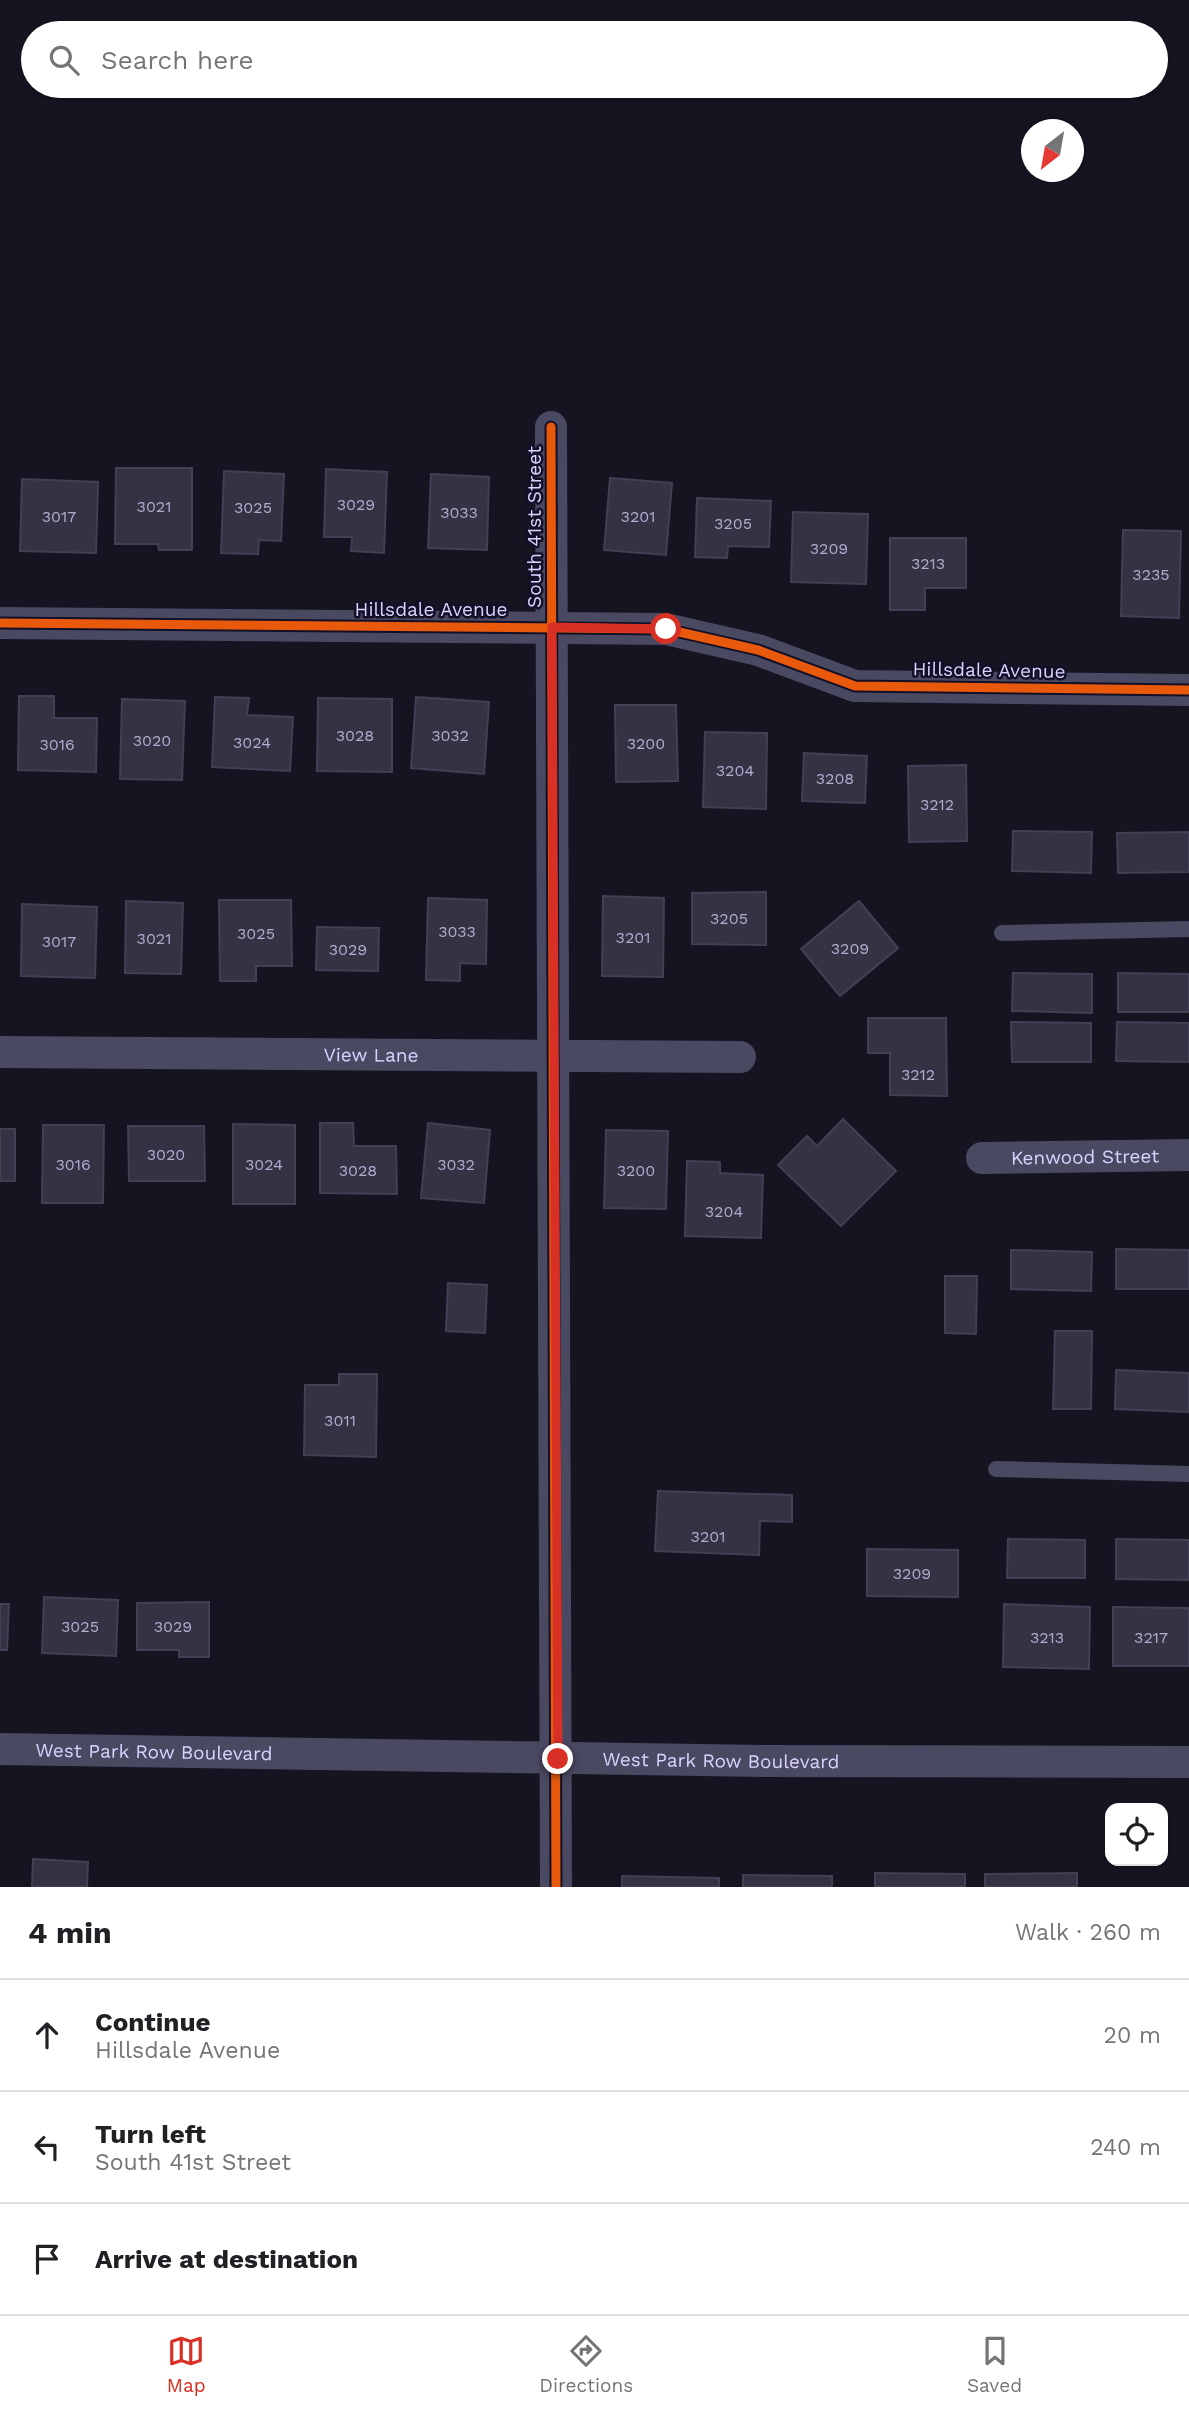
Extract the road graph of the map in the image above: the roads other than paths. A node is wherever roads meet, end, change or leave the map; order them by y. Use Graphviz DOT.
graph roads {
  1 [pos="551,427"];
  2 [pos="0,624"];
  3 [pos="552,627"];
  4 [pos="1189,690"];
  5 [pos="1189,929"];
  6 [pos="1002,933"];
  7 [pos="0,1052"];
  8 [pos="555,1055"];
  9 [pos="740,1057"];
  10 [pos="1189,1155"];
  11 [pos="982,1158"];
  12 [pos="996,1469"];
  13 [pos="1189,1474"];
  14 [pos="0,1749"];
  15 [pos="558,1759"];
  16 [pos="1189,1762"];
  17 [pos="556,1887"];
  1 -- 3 [label="street, South 41st Street"];
  2 -- 3 [label="street, Hillsdale Avenue"];
  3 -- 4 [label="street, Hillsdale Avenue"];
  3 -- 8 [label="street, South 41st Street"];
  5 -- 6 [label="lane"];
  7 -- 8 [label="street, View Lane"];
  8 -- 9 [label="street, View Lane"];
  8 -- 15 [label="street, South 41st Street"];
  10 -- 11 [label="street, Kenwood Street"];
  12 -- 13 [label="lane"];
  14 -- 15 [label="street, West Park Row Boulevard"];
  15 -- 16 [label="street, West Park Row Boulevard"];
  15 -- 17 [label="street, South 41st Street"];
}
